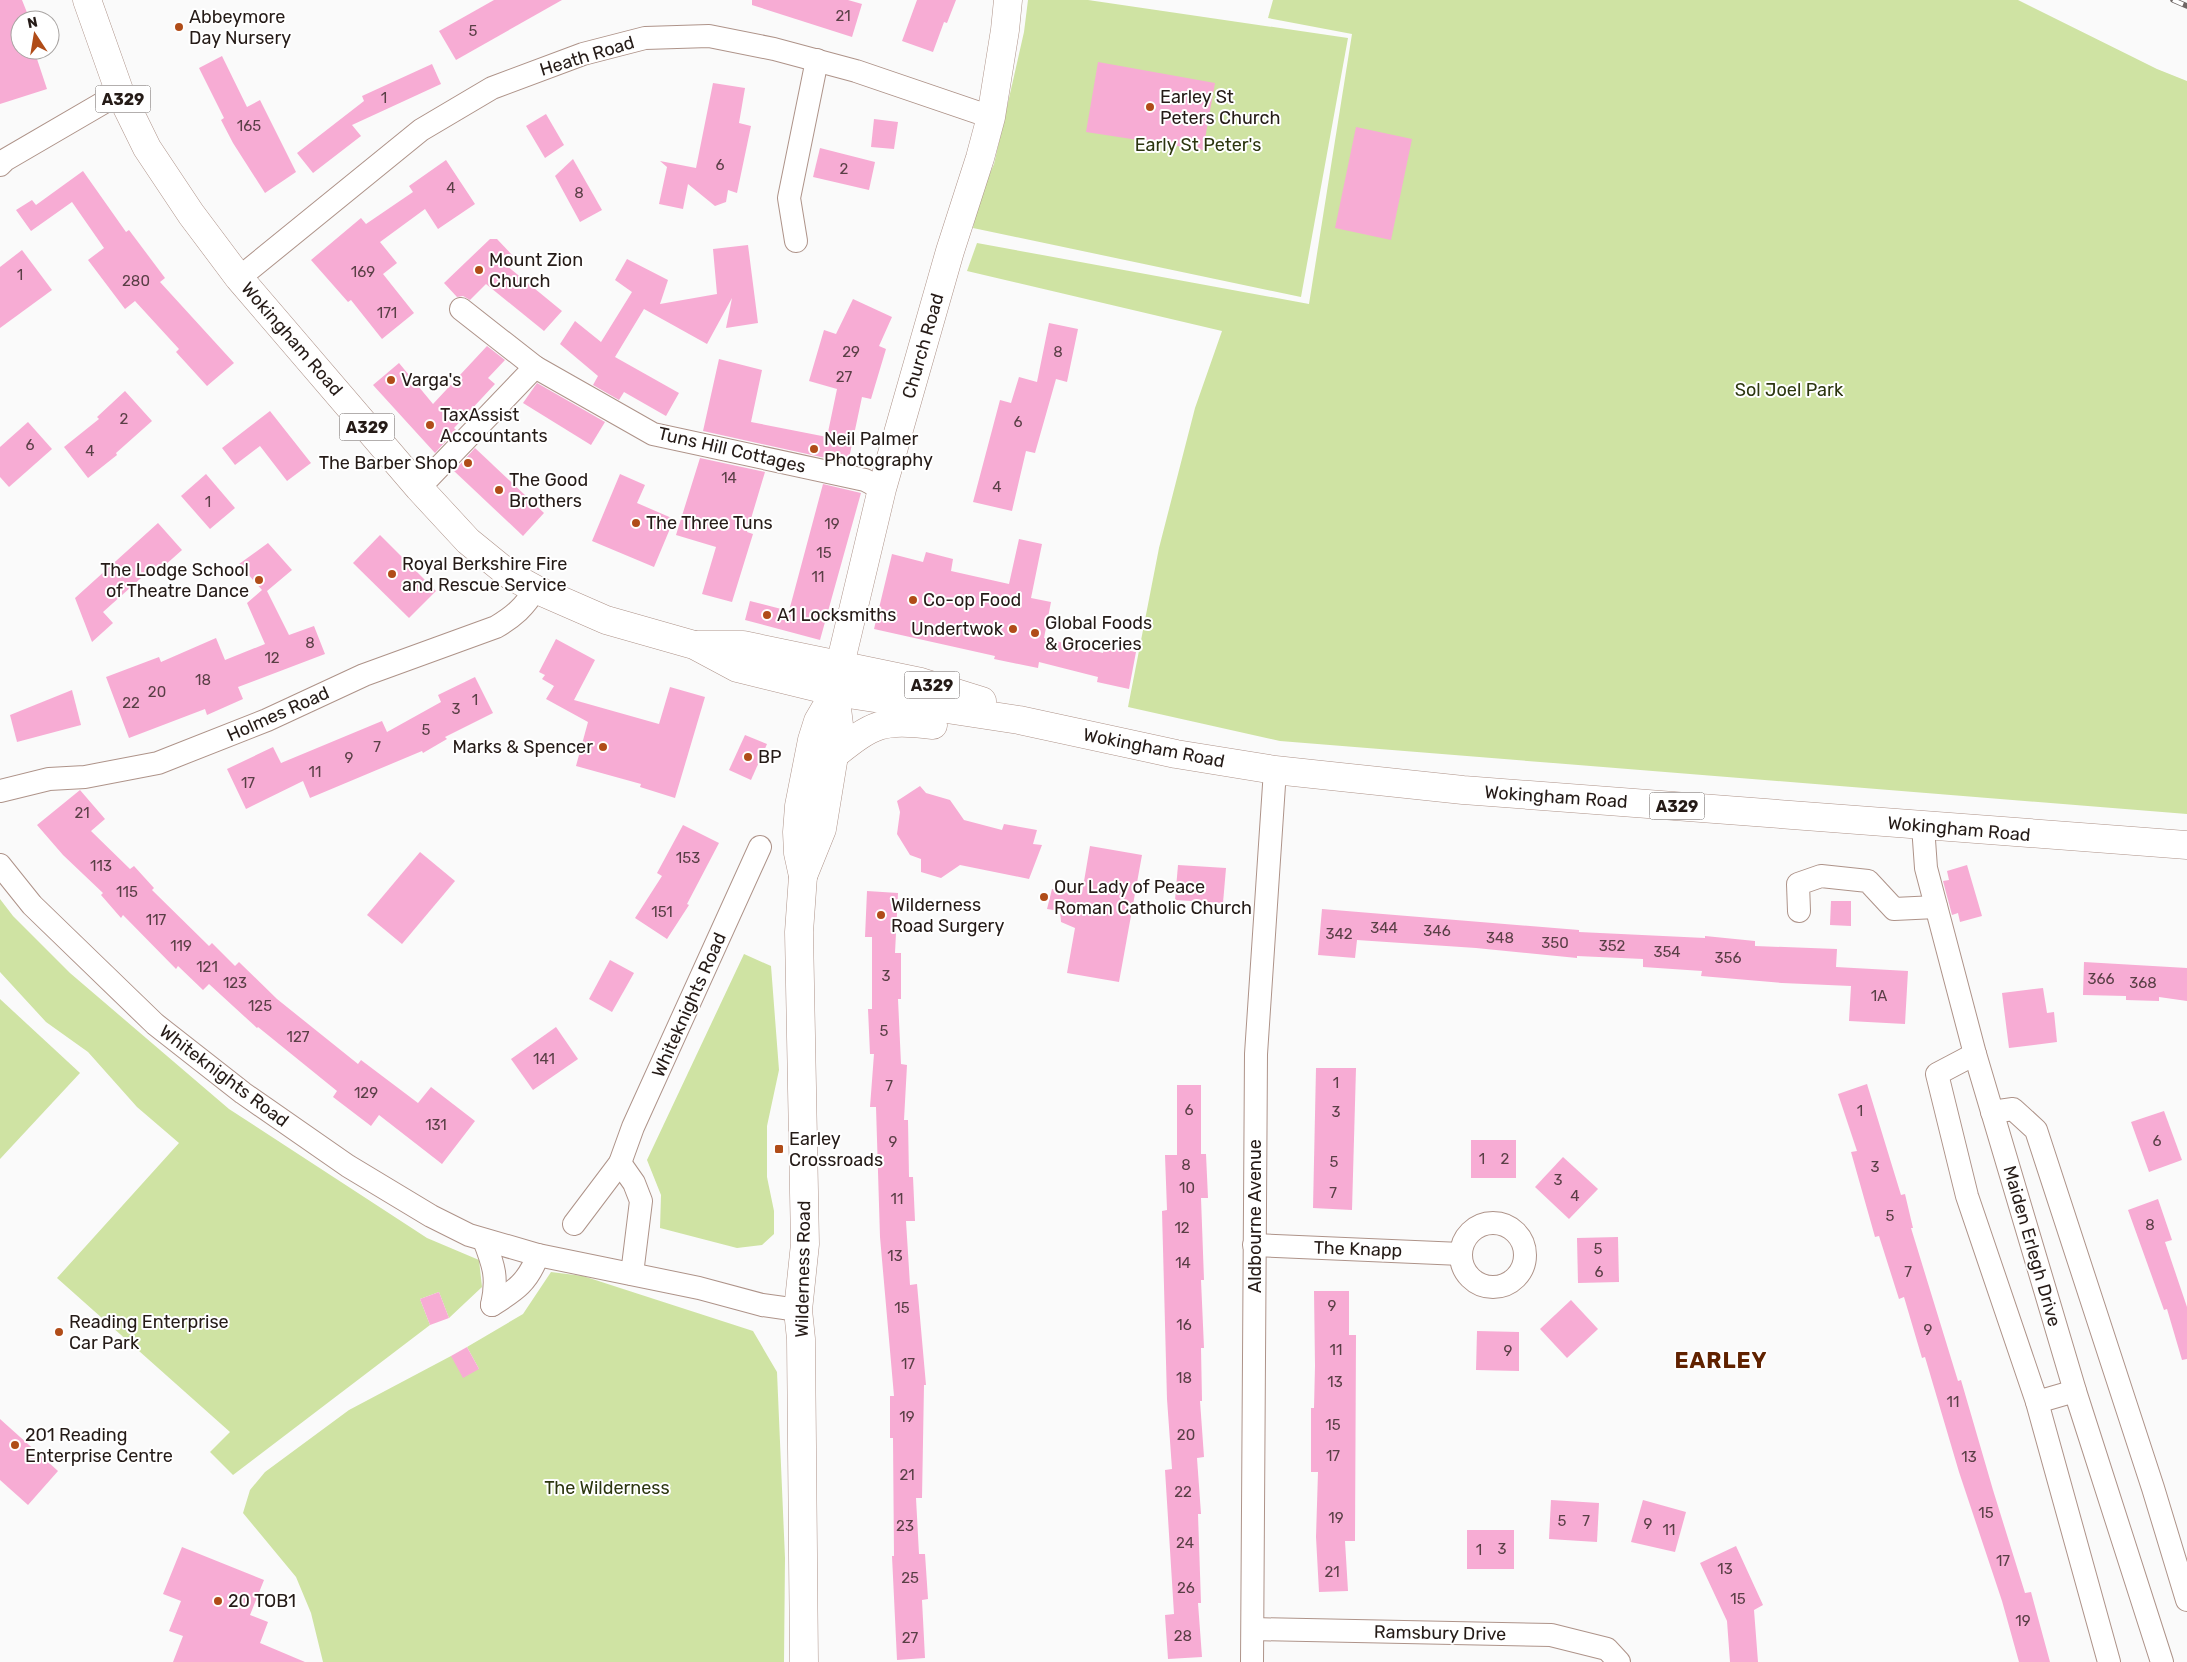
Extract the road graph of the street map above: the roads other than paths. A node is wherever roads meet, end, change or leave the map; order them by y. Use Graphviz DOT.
graph roads {
  1 [pos="87,0"];
  2 [pos="1008,0"];
  3 [pos="817,60"];
  4 [pos="120,93"];
  5 [pos="991,117"];
  6 [pos="0,165"];
  7 [pos="796,241"];
  8 [pos="239,278"];
  9 [pos="461,309"];
  10 [pos="535,367"];
  11 [pos="419,488"];
  12 [pos="882,489"];
  13 [pos="534,589"];
  14 [pos="694,645"];
  15 [pos="840,665"];
  16 [pos="835,692"];
  17 [pos="1019,720"];
  18 [pos="834,755"];
  19 [pos="1275,770"];
  20 [pos="0,791"];
  21 [pos="1923,826"];
  22 [pos="2187,845"];
  23 [pos="760,847"];
  24 [pos="0,865"];
  25 [pos="803,876"];
  26 [pos="1936,907"];
  27 [pos="1799,911"];
  28 [pos="1975,1054"];
  29 [pos="1992,1112"];
  30 [pos="620,1163"];
  31 [pos="574,1224"];
  32 [pos="484,1240"];
  33 [pos="1254,1245"];
  34 [pos="538,1254"];
  35 [pos="1461,1254"];
  36 [pos="632,1274"];
  37 [pos="798,1310"];
  38 [pos="2075,1392"];
  39 [pos="2037,1402"];
  40 [pos="2187,1600"];
  41 [pos="1252,1629"];
  42 [pos="804,1662"];
  43 [pos="1252,1662"];
  44 [pos="1619,1662"];
  45 [pos="2109,1662"];
  46 [pos="2162,1662"];
  1 -- 4 [label="main road, Wokingham Road / A329"];
  2 -- 5 [label="main road, Church Road"];
  3 -- 5 [label="street, Heath Road"];
  3 -- 7 [label="street"];
  3 -- 8 [label="street, Heath Road"];
  4 -- 6 [label="street"];
  4 -- 8 [label="main road, Wokingham Road / A329"];
  5 -- 12 [label="main road, Church Road"];
  8 -- 11 [label="main road, Wokingham Road / A329"];
  9 -- 10 [label="street, Tuns Hill Cottages"];
  10 -- 11 [label="street"];
  10 -- 12 [label="street, Tuns Hill Cottages"];
  11 -- 13 [label="main road, Wokingham Road / A329"];
  12 -- 15 [label="main road, Church Road"];
  13 -- 14 [label="main road, Wokingham Road / A329"];
  13 -- 20 [label="street, Holmes Road"];
  14 -- 15 [label="main road, Wokingham Road / A329"];
  14 -- 16 [label="main road, Wokingham Road / A329"];
  15 -- 16 [label="main road, Church Road"];
  15 -- 17 [label="main road, Wokingham Road / A329"];
  16 -- 17 [label="main road, Wokingham Road / A329"];
  16 -- 18 [label="main road, Wilderness Road"];
  16 -- 25 [label="main road, Wilderness Road"];
  17 -- 18 [label="main road"];
  17 -- 19 [label="main road, Wokingham Road / A329"];
  18 -- 25 [label="main road, Wilderness Road"];
  19 -- 21 [label="main road, Wokingham Road / A329"];
  19 -- 33 [label="street, Aldbourne Avenue"];
  21 -- 22 [label="main road, Wokingham Road / A329"];
  21 -- 26 [label="street, Maiden Erlegh Drive"];
  23 -- 30 [label="street, Whiteknights Road"];
  24 -- 32 [label="street, Whiteknights Road"];
  25 -- 37 [label="main road, Wilderness Road"];
  26 -- 27 [label="street"];
  26 -- 28 [label="street, Maiden Erlegh Drive"];
  28 -- 29 [label="street, Maiden Erlegh Drive"];
  28 -- 39 [label="street"];
  29 -- 38 [label="street, Maiden Erlegh Drive"];
  29 -- 40 [label="street"];
  30 -- 31 [label="street, Whiteknights Road"];
  30 -- 36 [label="street"];
  32 -- 34 [label="street, Whiteknights Road"];
  32 -- 34 [label="street"];
  33 -- 35 [label="street, The Knapp"];
  33 -- 41 [label="street, Aldbourne Avenue"];
  34 -- 36 [label="street, Whiteknights Road"];
  36 -- 37 [label="street, Whiteknights Road"];
  37 -- 42 [label="main road, Wilderness Road"];
  38 -- 39 [label="street"];
  38 -- 46 [label="street, Maiden Erlegh Drive"];
  39 -- 45 [label="street"];
  41 -- 43 [label="street, Aldbourne Avenue"];
  41 -- 44 [label="street, Ramsbury Drive"];
}
